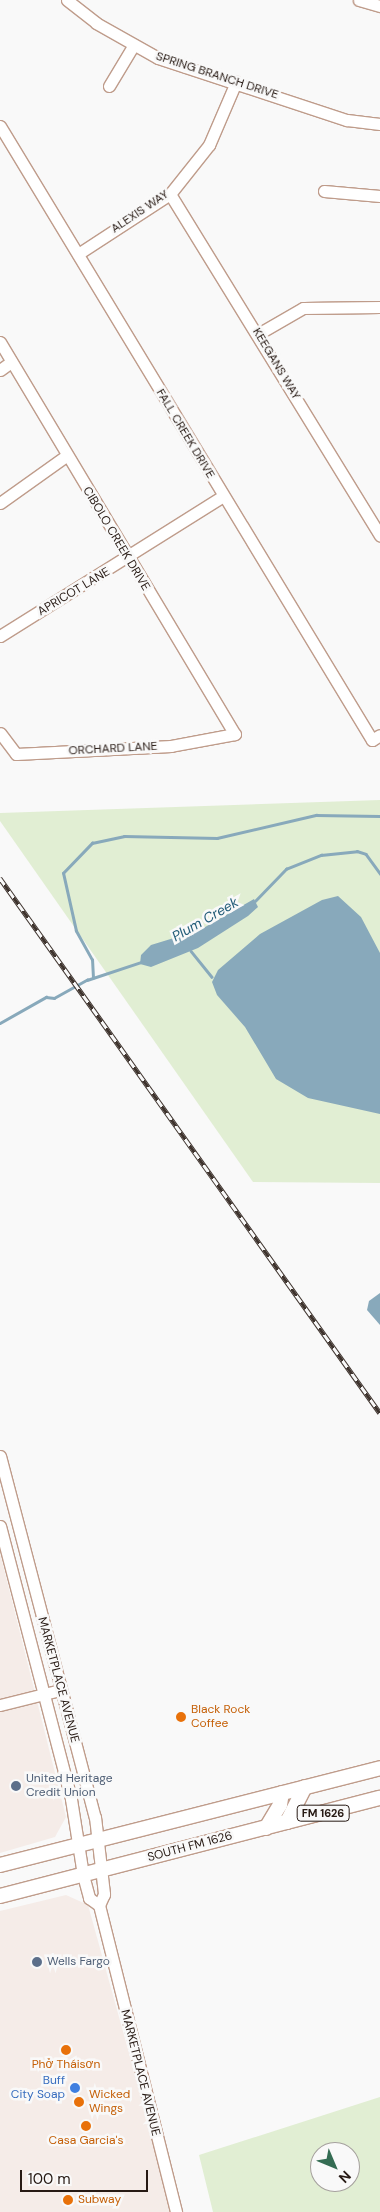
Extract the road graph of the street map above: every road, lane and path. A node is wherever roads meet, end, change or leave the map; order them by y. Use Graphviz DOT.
graph roads {
  1 [pos="67,0"];
  2 [pos="359,0"];
  3 [pos="380,6"];
  4 [pos="133,46"];
  5 [pos="236,82"];
  6 [pos="109,86"];
  7 [pos="380,124"];
  8 [pos="0,126"];
  9 [pos="324,191"];
  10 [pos="170,194"];
  11 [pos="380,196"];
  12 [pos="78,254"];
  13 [pos="380,307"];
  14 [pos="258,334"];
  15 [pos="0,342"];
  16 [pos="11,362"];
  17 [pos="0,370"];
  18 [pos="66,456"];
  19 [pos="222,498"];
  20 [pos="0,503"];
  21 [pos="380,536"];
  22 [pos="129,559"];
  23 [pos="0,636"];
  24 [pos="0,733"];
  25 [pos="235,734"];
  26 [pos="376,737"];
  27 [pos="0,1456"];
  28 [pos="0,1526"];
  29 [pos="60,1690"];
  30 [pos="42,1694"];
  31 [pos="0,1705"];
  32 [pos="380,1768"];
  33 [pos="305,1787"];
  34 [pos="282,1793"];
  35 [pos="380,1798"];
  36 [pos="287,1822"];
  37 [pos="266,1828"];
  38 [pos="98,1838"];
  39 [pos="79,1844"];
  40 [pos="0,1866"];
  41 [pos="102,1871"];
  42 [pos="83,1875"];
  43 [pos="0,1896"];
  44 [pos="99,1905"];
  45 [pos="176,2212"];
  1 -- 4 [label="street, SPRING BRANCH DRIVE"];
  2 -- 3 [label="street"];
  4 -- 5 [label="street, SPRING BRANCH DRIVE"];
  4 -- 6 [label="street"];
  5 -- 7 [label="street, SPRING BRANCH DRIVE"];
  5 -- 10 [label="street, ALEXIS WAY"];
  8 -- 12 [label="street, FALL CREEK DRIVE"];
  9 -- 11 [label="street"];
  10 -- 12 [label="street, ALEXIS WAY"];
  10 -- 14 [label="street, KEEGANS WAY"];
  12 -- 19 [label="street, FALL CREEK DRIVE"];
  13 -- 14 [label="street"];
  14 -- 21 [label="street, KEEGANS WAY"];
  15 -- 16 [label="street, CIBOLO CREEK DRIVE"];
  16 -- 17 [label="street"];
  16 -- 18 [label="street, CIBOLO CREEK DRIVE"];
  18 -- 20 [label="street"];
  18 -- 22 [label="street, CIBOLO CREEK DRIVE"];
  19 -- 22 [label="street, APRICOT LANE"];
  19 -- 26 [label="street, FALL CREEK DRIVE"];
  22 -- 23 [label="street, APRICOT LANE"];
  22 -- 25 [label="street, CIBOLO CREEK DRIVE"];
  24 -- 25 [label="street, ORCHARD LANE"];
  27 -- 29 [label="street, MARKETPLACE AVENUE"];
  28 -- 30 [label="street, MARKETPLACE AVENUE"];
  29 -- 30 [label="street"];
  29 -- 38 [label="street, MARKETPLACE AVENUE"];
  30 -- 31 [label="street"];
  30 -- 39 [label="street, MARKETPLACE AVENUE"];
  32 -- 33 [label="main road, FM 1626"];
  33 -- 34 [label="main road, FM 1626"];
  33 -- 36 [label="main road"];
  34 -- 37 [label="main road"];
  34 -- 38 [label="main road, FM 1626"];
  35 -- 36 [label="main road, SOUTH FM 1626 / FM 1626"];
  36 -- 37 [label="main road, SOUTH FM 1626 / FM 1626"];
  37 -- 41 [label="main road, SOUTH FM 1626 / FM 1626"];
  38 -- 39 [label="main road, FM 1626"];
  38 -- 41 [label="street, MARKETPLACE AVENUE"];
  39 -- 40 [label="main road, FM 1626"];
  39 -- 42 [label="street, MARKETPLACE AVENUE"];
  41 -- 42 [label="main road, SOUTH FM 1626 / FM 1626"];
  41 -- 44 [label="street, MARKETPLACE AVENUE"];
  42 -- 43 [label="main road, SOUTH FM 1626 / FM 1626"];
  42 -- 44 [label="street, MARKETPLACE AVENUE"];
  44 -- 45 [label="street, MARKETPLACE AVENUE"];
}
